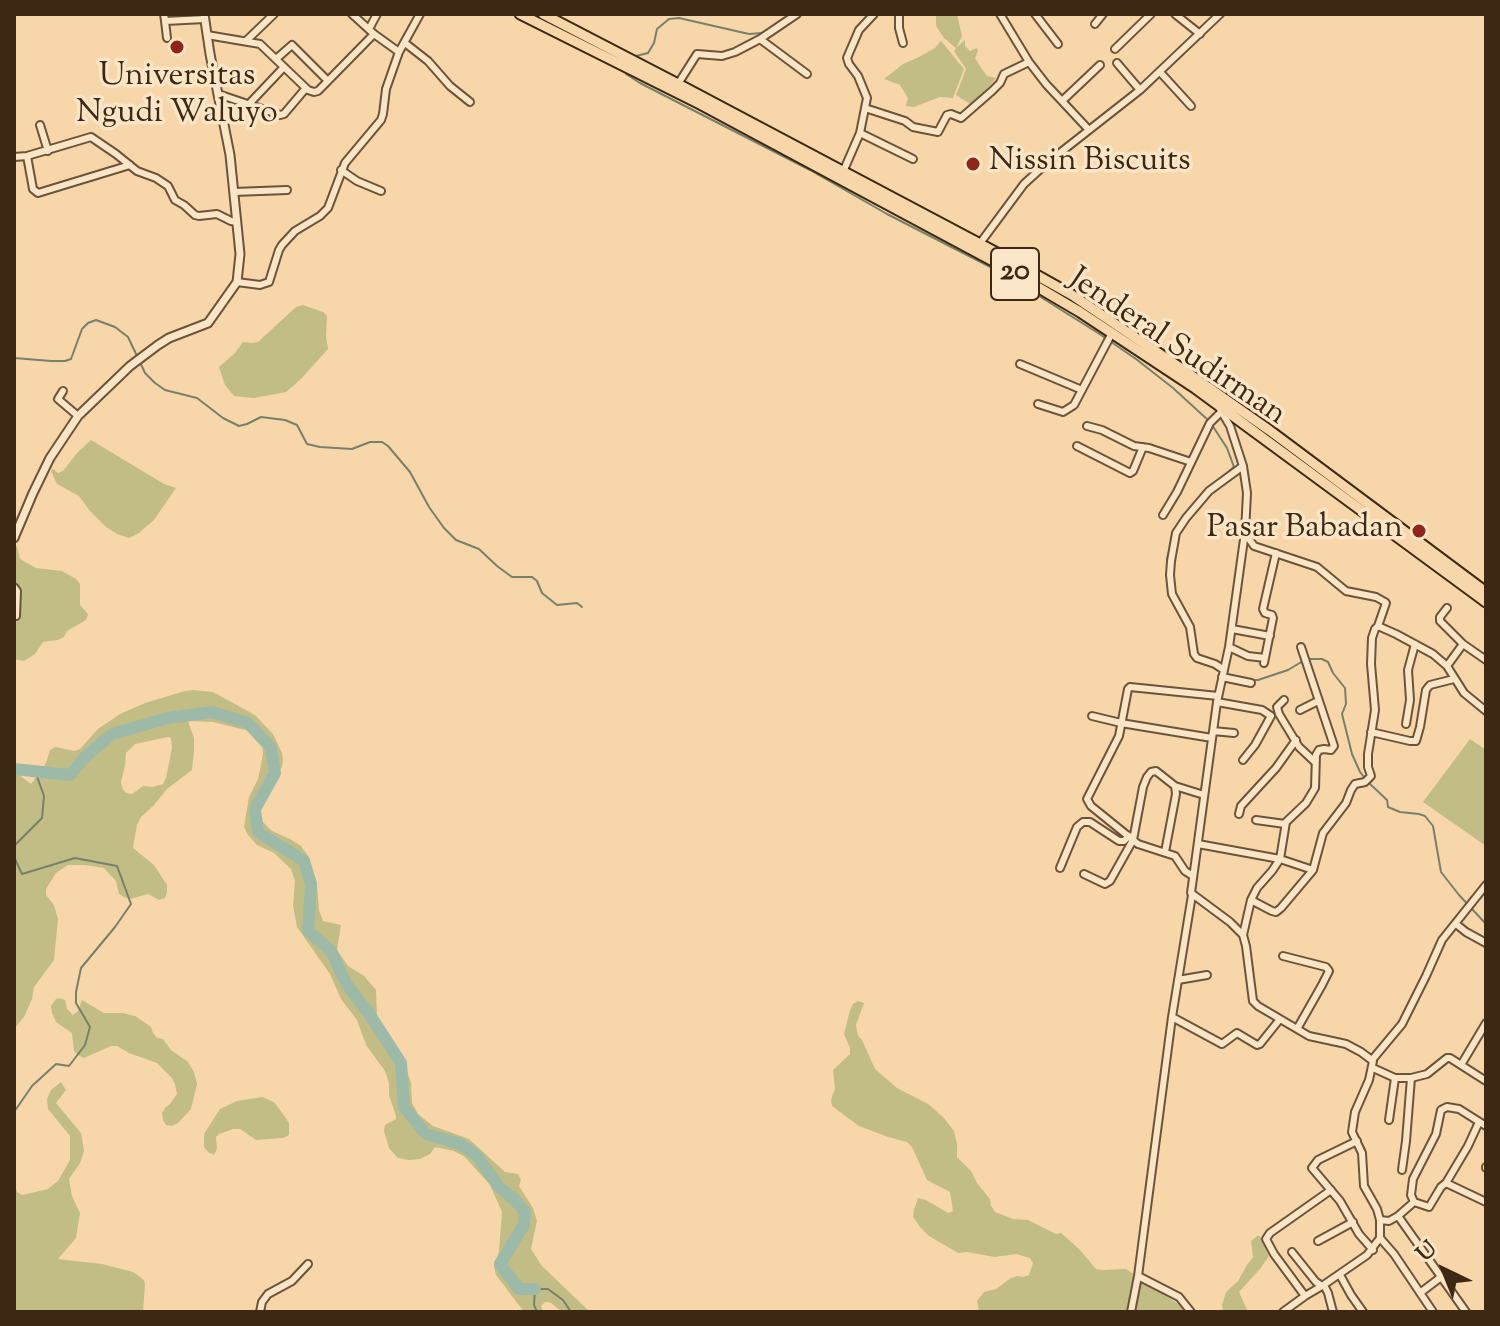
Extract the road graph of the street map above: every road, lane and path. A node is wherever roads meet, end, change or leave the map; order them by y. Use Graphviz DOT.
graph roads {
  1 [pos="274,14"];
  2 [pos="352,14"];
  3 [pos="377,14"];
  4 [pos="420,14"];
  5 [pos="520,14"];
  6 [pos="543,14"];
  7 [pos="797,14"];
  8 [pos="874,14"];
  9 [pos="899,14"];
  10 [pos="1000,14"];
  11 [pos="1035,14"];
  12 [pos="1103,14"];
  13 [pos="1151,14"];
  14 [pos="1175,14"];
  15 [pos="1220,14"];
  16 [pos="204,16"];
  17 [pos="164,18"];
  18 [pos="1095,24"];
  19 [pos="372,31"];
  20 [pos="1200,34"];
  21 [pos="207,35"];
  22 [pos="167,38"];
  23 [pos="760,39"];
  24 [pos="247,40"];
  25 [pos="405,43"];
  26 [pos="903,43"];
  27 [pos="1058,44"];
  28 [pos="1115,49"];
  29 [pos="399,52"];
  30 [pos="276,59"];
  31 [pos="1029,62"];
  32 [pos="1117,63"];
  33 [pos="1100,65"];
  34 [pos="284,67"];
  35 [pos="1160,72"];
  36 [pos="807,74"];
  37 [pos="328,81"];
  38 [pos="663,81"];
  39 [pos="678,84"];
  40 [pos="306,88"];
  41 [pos="1140,90"];
  42 [pos="218,94"];
  43 [pos="1062,101"];
  44 [pos="470,102"];
  45 [pos="249,104"];
  46 [pos="1191,106"];
  47 [pos="865,108"];
  48 [pos="40,125"];
  49 [pos="1089,130"];
  50 [pos="860,133"];
  51 [pos="788,147"];
  52 [pos="48,151"];
  53 [pos="27,156"];
  54 [pos="14,157"];
  55 [pos="913,159"];
  56 [pos="130,165"];
  57 [pos="341,170"];
  58 [pos="843,172"];
  59 [pos="287,190"];
  60 [pos="381,191"];
  61 [pos="234,192"];
  62 [pos="237,222"];
  63 [pos="977,248"];
  64 [pos="237,282"];
  65 [pos="1112,333"];
  66 [pos="1020,364"];
  67 [pos="1082,390"];
  68 [pos="63,391"];
  69 [pos="1038,404"];
  70 [pos="1218,407"];
  71 [pos="78,416"];
  72 [pos="1087,426"];
  73 [pos="1077,446"];
  74 [pos="1143,447"];
  75 [pos="1191,462"];
  76 [pos="1243,466"];
  77 [pos="1163,515"];
  78 [pos="1245,532"];
  79 [pos="14,538"];
  80 [pos="1276,553"];
  81 [pos="1484,585"];
  82 [pos="14,587"];
  83 [pos="1486,602"];
  84 [pos="1447,608"];
  85 [pos="16,616"];
  86 [pos="1378,626"];
  87 [pos="1232,629"];
  88 [pos="1270,636"];
  89 [pos="1415,644"];
  90 [pos="1463,644"];
  91 [pos="1229,647"];
  92 [pos="1301,647"];
  93 [pos="1486,660"];
  94 [pos="1447,666"];
  95 [pos="1223,674"];
  96 [pos="1454,679"];
  97 [pos="1251,683"];
  98 [pos="1217,699"];
  99 [pos="1284,700"];
  100 [pos="1318,701"];
  101 [pos="1300,710"];
  102 [pos="1486,711"];
  103 [pos="1092,716"];
  104 [pos="1121,723"];
  105 [pos="1406,724"];
  106 [pos="1371,732"];
  107 [pos="1234,733"];
  108 [pos="1213,734"];
  109 [pos="1296,740"];
  110 [pos="1243,760"];
  111 [pos="1315,762"];
  112 [pos="1175,786"];
  113 [pos="1204,795"];
  114 [pos="1239,814"];
  115 [pos="1256,820"];
  116 [pos="1285,824"];
  117 [pos="1131,838"];
  118 [pos="1198,844"];
  119 [pos="1165,852"];
  120 [pos="1280,859"];
  121 [pos="1060,868"];
  122 [pos="1313,870"];
  123 [pos="1084,874"];
  124 [pos="1193,876"];
  125 [pos="1486,885"];
  126 [pos="1192,895"];
  127 [pos="1251,900"];
  128 [pos="1456,924"];
  129 [pos="1243,935"];
  130 [pos="1486,943"];
  131 [pos="1283,956"];
  132 [pos="1207,975"];
  133 [pos="1178,980"];
  134 [pos="1172,1017"];
  135 [pos="1280,1019"];
  136 [pos="1486,1023"];
  137 [pos="1297,1029"];
  138 [pos="1372,1060"];
  139 [pos="1461,1065"];
  140 [pos="1373,1068"];
  141 [pos="1395,1078"];
  142 [pos="1411,1078"];
  143 [pos="1486,1081"];
  144 [pos="1389,1120"];
  145 [pos="1483,1124"];
  146 [pos="1357,1141"];
  147 [pos="1402,1170"];
  148 [pos="1446,1183"];
  149 [pos="1331,1190"];
  150 [pos="1414,1202"];
  151 [pos="1486,1202"];
  152 [pos="1398,1216"];
  153 [pos="1380,1220"];
  154 [pos="1353,1222"];
  155 [pos="1380,1238"];
  156 [pos="1318,1241"];
  157 [pos="1373,1250"];
  158 [pos="1292,1252"];
  159 [pos="308,1264"];
  160 [pos="1340,1275"];
  161 [pos="1138,1276"];
  162 [pos="1441,1277"];
  163 [pos="1322,1286"];
  164 [pos="1420,1293"];
  165 [pos="1305,1296"];
  166 [pos="260,1312"];
  167 [pos="1131,1312"];
  168 [pos="1191,1312"];
  169 [pos="1283,1312"];
  170 [pos="1333,1312"];
  171 [pos="1363,1312"];
  172 [pos="1433,1312"];
  173 [pos="1466,1312"];
  1 -- 24 [label="street"];
  2 -- 19 [label="street"];
  3 -- 19 [label="street"];
  4 -- 25 [label="street"];
  5 -- 38 [label="highway, Jenderal Sudirman / 20"];
  6 -- 38 [label="highway, Jenderal Sudirman / 20"];
  7 -- 23 [label="street"];
  8 -- 47 [label="street"];
  9 -- 26 [label="street"];
  10 -- 31 [label="street"];
  11 -- 27 [label="street"];
  12 -- 18 [label="street"];
  13 -- 28 [label="street"];
  14 -- 20 [label="street"];
  15 -- 20 [label="street"];
  16 -- 17 [label="street"];
  16 -- 21 [label="street"];
  17 -- 22 [label="street"];
  19 -- 29 [label="street"];
  19 -- 37 [label="street"];
  20 -- 35 [label="street"];
  21 -- 24 [label="street"];
  21 -- 42 [label="street"];
  23 -- 36 [label="street"];
  23 -- 39 [label="street"];
  24 -- 30 [label="street"];
  25 -- 29 [label="street"];
  25 -- 44 [label="street"];
  29 -- 57 [label="street"];
  30 -- 34 [label="street"];
  30 -- 37 [label="street"];
  31 -- 43 [label="street"];
  31 -- 47 [label="street"];
  32 -- 41 [label="street"];
  33 -- 43 [label="street"];
  34 -- 40 [label="street"];
  34 -- 45 [label="street"];
  35 -- 41 [label="street"];
  35 -- 46 [label="street"];
  37 -- 40 [label="street"];
  38 -- 39 [label="highway, Jenderal Sudirman / 20"];
  38 -- 51 [label="highway, Jenderal Sudirman / 20"];
  39 -- 51 [label="highway, Jenderal Sudirman / 20"];
  40 -- 45 [label="street"];
  41 -- 49 [label="street"];
  42 -- 45 [label="street"];
  42 -- 61 [label="street"];
  43 -- 49 [label="street"];
  47 -- 50 [label="street"];
  48 -- 52 [label="street"];
  49 -- 63 [label="street"];
  50 -- 55 [label="street"];
  50 -- 58 [label="street"];
  51 -- 58 [label="highway, Jenderal Sudirman / 20"];
  51 -- 63 [label="highway, Jenderal Sudirman / 20"];
  52 -- 53 [label="street"];
  52 -- 56 [label="street"];
  53 -- 54 [label="street"];
  53 -- 56 [label="street"];
  56 -- 62 [label="street"];
  57 -- 60 [label="street"];
  57 -- 64 [label="street"];
  58 -- 63 [label="highway, Jenderal Sudirman / 20"];
  59 -- 61 [label="street"];
  61 -- 62 [label="street"];
  62 -- 64 [label="street"];
  63 -- 65 [label="highway, Jenderal Sudirman / 20"];
  63 -- 81 [label="highway, Jenderal Sudirman / 20"];
  64 -- 71 [label="street"];
  65 -- 67 [label="street"];
  65 -- 70 [label="highway, Jenderal Sudirman / 20"];
  66 -- 67 [label="street"];
  67 -- 69 [label="street"];
  68 -- 71 [label="street"];
  70 -- 75 [label="street"];
  70 -- 76 [label="street"];
  70 -- 83 [label="highway, Jenderal Sudirman / 20"];
  71 -- 79 [label="street"];
  72 -- 74 [label="street"];
  73 -- 74 [label="street"];
  74 -- 75 [label="street"];
  75 -- 77 [label="street"];
  76 -- 78 [label="street"];
  76 -- 95 [label="street"];
  78 -- 80 [label="street"];
  78 -- 87 [label="street"];
  80 -- 86 [label="street"];
  80 -- 88 [label="street"];
  82 -- 85 [label="street"];
  84 -- 90 [label="street"];
  86 -- 89 [label="street"];
  86 -- 106 [label="street"];
  87 -- 88 [label="street"];
  87 -- 91 [label="street"];
  88 -- 91 [label="street"];
  89 -- 94 [label="street"];
  89 -- 105 [label="street"];
  90 -- 93 [label="street"];
  90 -- 94 [label="street"];
  91 -- 95 [label="street"];
  92 -- 100 [label="street"];
  94 -- 96 [label="street"];
  95 -- 97 [label="street"];
  95 -- 98 [label="street"];
  96 -- 102 [label="street"];
  96 -- 106 [label="street"];
  98 -- 104 [label="street"];
  98 -- 108 [label="street"];
  98 -- 110 [label="street"];
  99 -- 109 [label="street"];
  100 -- 101 [label="street"];
  100 -- 111 [label="street"];
  103 -- 104 [label="street"];
  104 -- 108 [label="street"];
  104 -- 117 [label="street"];
  106 -- 122 [label="street"];
  107 -- 108 [label="street"];
  108 -- 113 [label="street"];
  109 -- 111 [label="street"];
  109 -- 114 [label="street"];
  111 -- 116 [label="street"];
  112 -- 113 [label="street"];
  112 -- 117 [label="street"];
  112 -- 119 [label="street"];
  113 -- 118 [label="street"];
  115 -- 116 [label="street"];
  116 -- 120 [label="street"];
  117 -- 119 [label="street"];
  117 -- 121 [label="street"];
  117 -- 123 [label="street"];
  118 -- 120 [label="street"];
  118 -- 124 [label="street"];
  119 -- 124 [label="street"];
  120 -- 122 [label="street"];
  120 -- 127 [label="street"];
  122 -- 127 [label="street"];
  124 -- 126 [label="street"];
  125 -- 128 [label="street"];
  126 -- 129 [label="street"];
  126 -- 133 [label="street"];
  127 -- 129 [label="street"];
  128 -- 130 [label="street"];
  128 -- 138 [label="street"];
  129 -- 135 [label="street"];
  131 -- 137 [label="street"];
  132 -- 133 [label="street"];
  133 -- 134 [label="street"];
  134 -- 135 [label="street"];
  134 -- 161 [label="street"];
  135 -- 137 [label="street"];
  136 -- 139 [label="street"];
  137 -- 138 [label="street"];
  138 -- 140 [label="street"];
  139 -- 142 [label="street"];
  139 -- 143 [label="street"];
  140 -- 141 [label="street"];
  140 -- 146 [label="street"];
  141 -- 142 [label="street"];
  141 -- 144 [label="street"];
  142 -- 147 [label="street"];
  145 -- 148 [label="street"];
  145 -- 150 [label="street"];
  146 -- 149 [label="street"];
  146 -- 153 [label="street"];
  148 -- 150 [label="street"];
  148 -- 151 [label="street"];
  149 -- 154 [label="street"];
  149 -- 165 [label="street"];
  150 -- 152 [label="street"];
  152 -- 153 [label="street"];
  152 -- 162 [label="street"];
  153 -- 155 [label="street"];
  154 -- 156 [label="street"];
  154 -- 157 [label="street"];
  155 -- 157 [label="street"];
  155 -- 164 [label="street"];
  157 -- 160 [label="street"];
  158 -- 163 [label="street"];
  159 -- 166 [label="street"];
  160 -- 163 [label="street"];
  160 -- 171 [label="street"];
  161 -- 167 [label="street"];
  161 -- 168 [label="street"];
  162 -- 164 [label="street"];
  162 -- 173 [label="street"];
  163 -- 165 [label="street"];
  163 -- 170 [label="street"];
  164 -- 172 [label="street"];
  165 -- 169 [label="street"];
}
